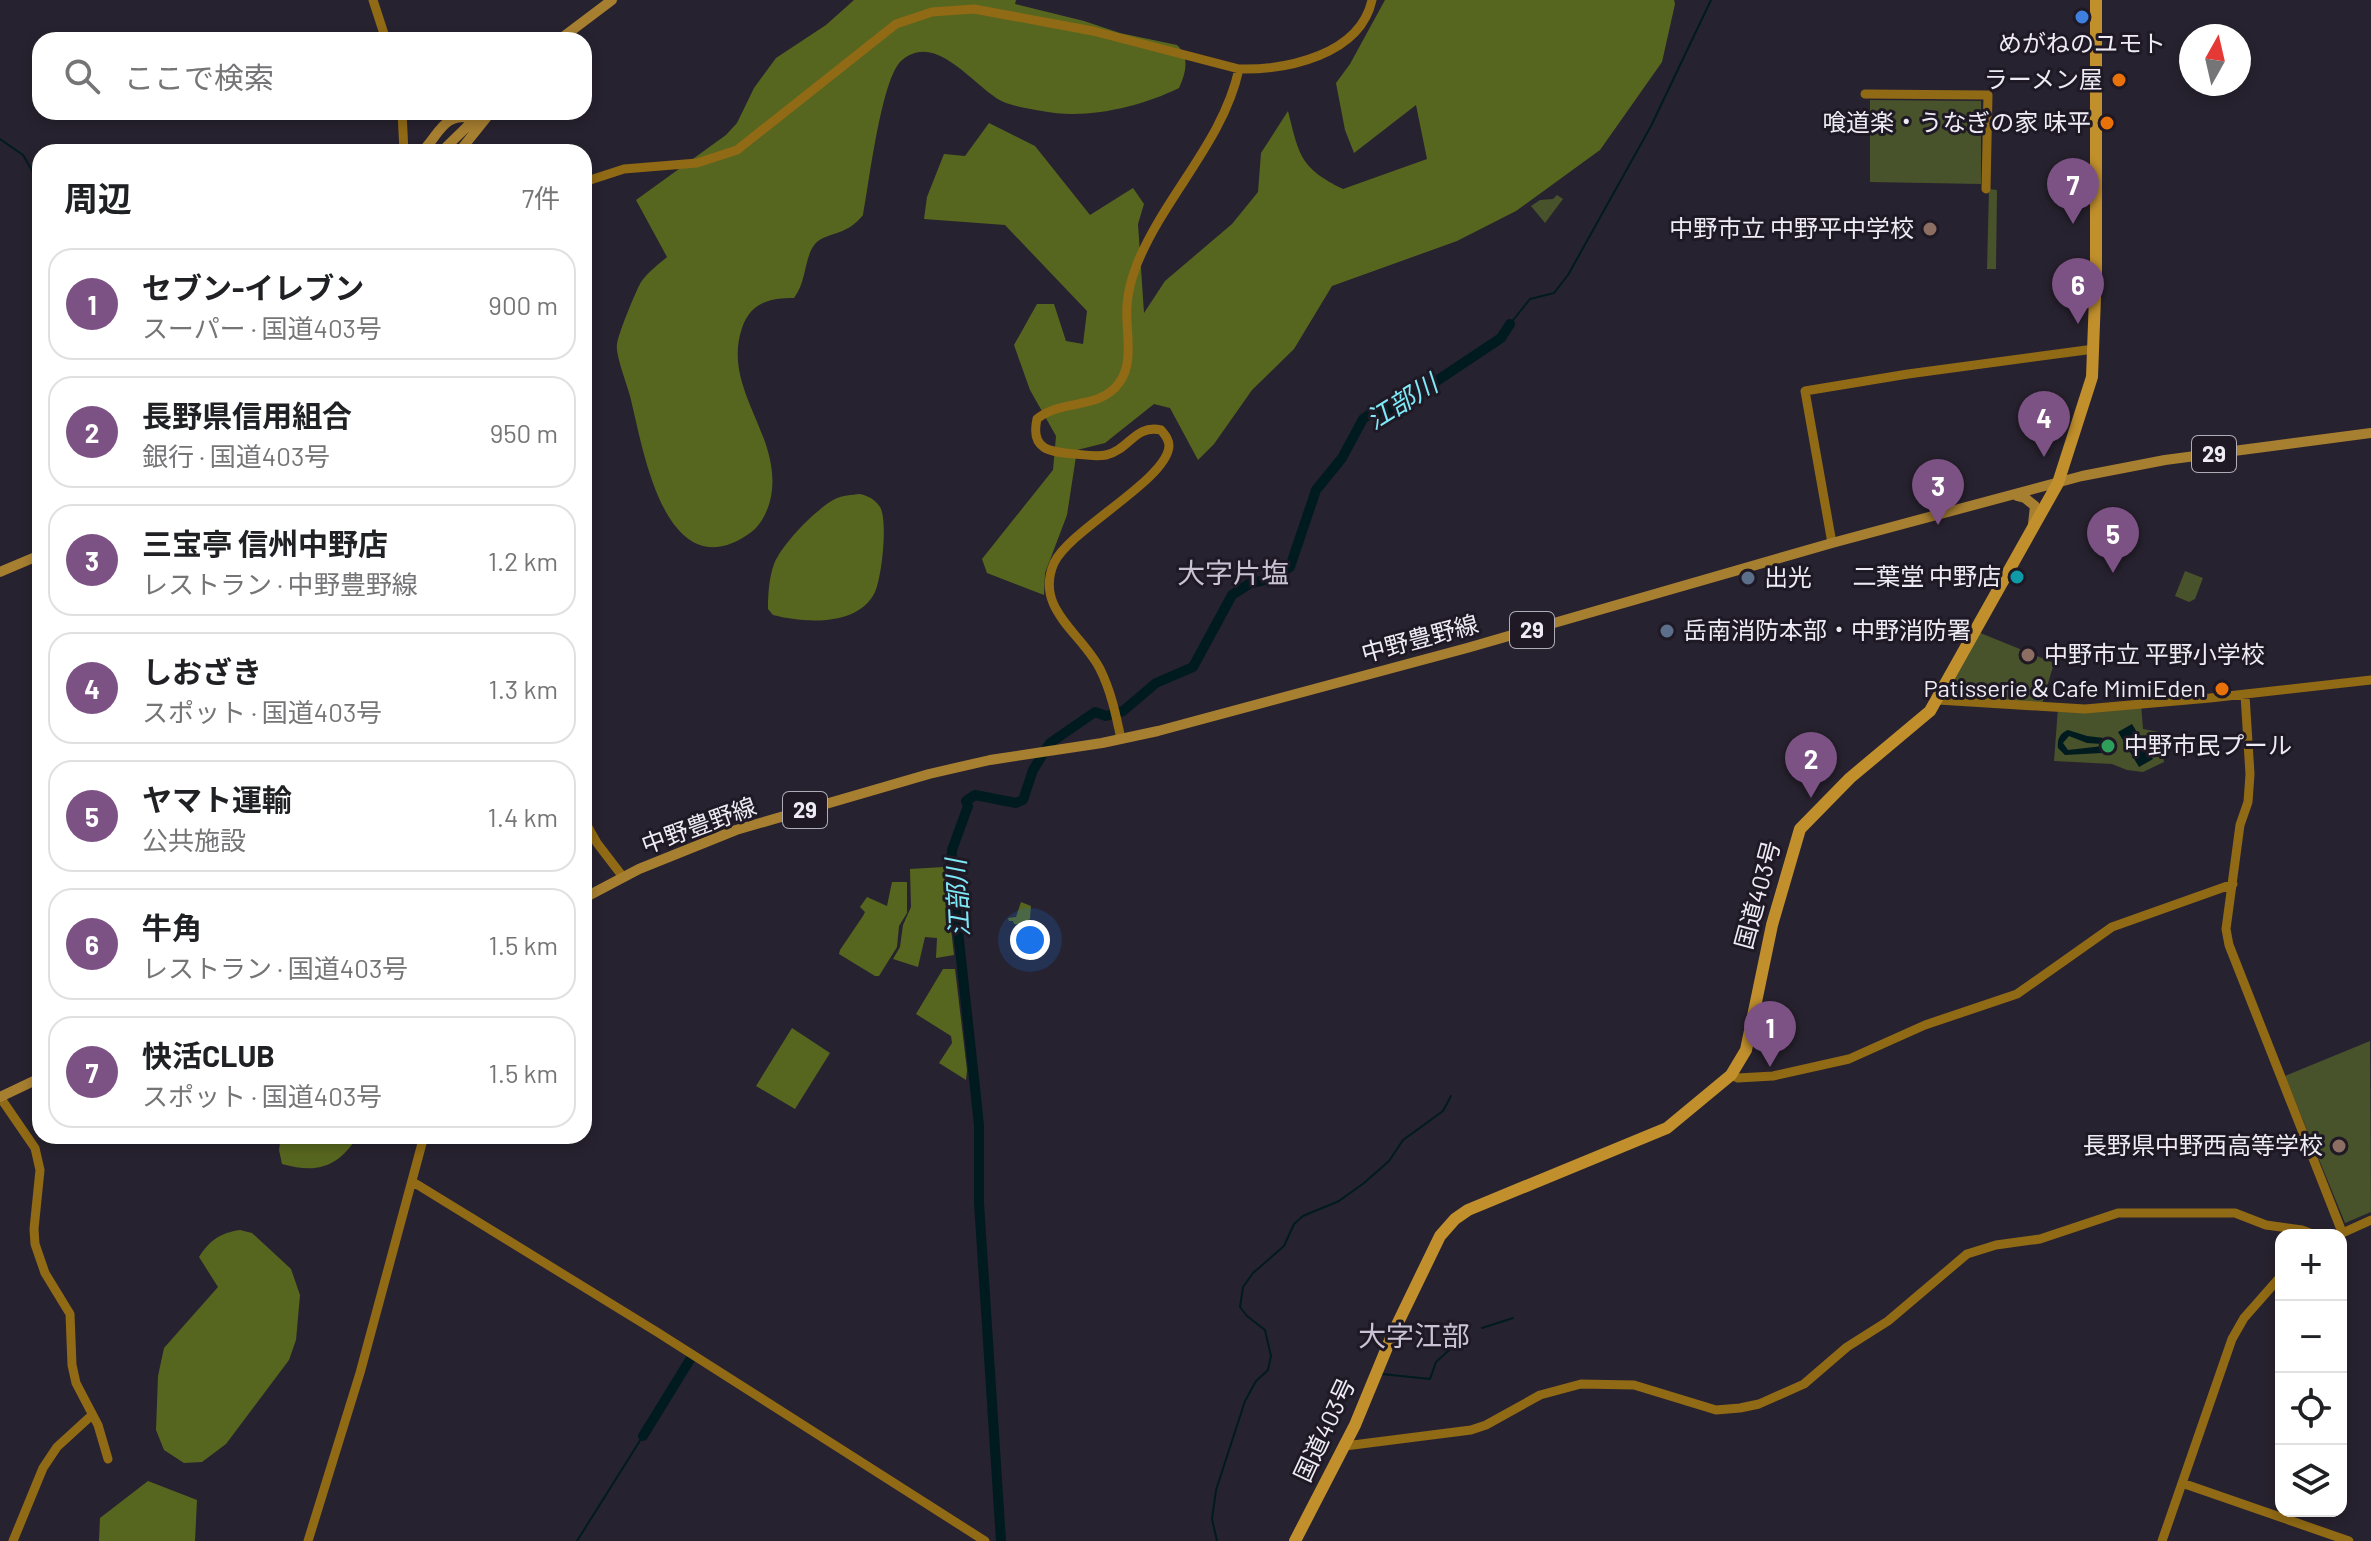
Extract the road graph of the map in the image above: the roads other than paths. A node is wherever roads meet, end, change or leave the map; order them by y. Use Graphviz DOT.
graph roads {
  1 [pos="373,0"];
  2 [pos="612,0"];
  3 [pos="1372,0"];
  4 [pos="2096,0"];
  5 [pos="383,32"];
  6 [pos="569,32"];
  7 [pos="1239,69"];
  8 [pos="1865,94"];
  9 [pos="402,120"];
  10 [pos="449,120"];
  11 [pos="474,120"];
  12 [pos="485,120"];
  13 [pos="404,144"];
  14 [pos="429,144"];
  15 [pos="449,144"];
  16 [pos="465,144"];
  17 [pos="592,179"];
  18 [pos="1986,189"];
  19 [pos="2094,349"];
  20 [pos="2371,433"];
  21 [pos="2058,483"];
  22 [pos="2011,496"];
  23 [pos="2033,524"];
  24 [pos="1832,543"];
  25 [pos="32,558"];
  26 [pos="0,572"];
  27 [pos="2371,680"];
  28 [pos="2245,695"];
  29 [pos="1938,700"];
  30 [pos="1121,739"];
  31 [pos="592,834"];
  32 [pos="623,877"];
  33 [pos="2233,884"];
  34 [pos="592,894"];
  35 [pos="1731,1075"];
  36 [pos="32,1082"];
  37 [pos="0,1097"];
  38 [pos="32,1144"];
  39 [pos="32,1144"];
  40 [pos="422,1144"];
  41 [pos="413,1182"];
  42 [pos="2371,1220"];
  43 [pos="2295,1229"];
  44 [pos="2338,1229"];
  45 [pos="2347,1231"];
  46 [pos="2275,1283"];
  47 [pos="92,1415"];
  48 [pos="1345,1446"];
  49 [pos="108,1459"];
  50 [pos="2182,1483"];
  51 [pos="13,1541"];
  52 [pos="308,1541"];
  53 [pos="985,1541"];
  54 [pos="1295,1541"];
  55 [pos="2162,1541"];
  56 [pos="2349,1541"];
  1 -- 5 [label="street"];
  2 -- 6 [label="main road"];
  3 -- 7 [label="street"];
  4 -- 19 [label="highway, 国道403号"];
  7 -- 17 [label="street"];
  7 -- 30 [label="street"];
  8 -- 18 [label="street"];
  9 -- 13 [label="street"];
  10 -- 14 [label="main road"];
  11 -- 15 [label="main road"];
  12 -- 16 [label="main road"];
  19 -- 21 [label="highway, 国道403号"];
  19 -- 24 [label="street"];
  20 -- 21 [label="main road, 中野豊野線 / 29"];
  21 -- 22 [label="main road, 中野豊野線 / 29"];
  21 -- 23 [label="highway, 国道403号"];
  22 -- 23 [label="main road"];
  22 -- 24 [label="main road, 中野豊野線 / 29"];
  23 -- 29 [label="highway, 国道403号"];
  24 -- 30 [label="main road, 中野豊野線 / 29"];
  25 -- 26 [label="main road"];
  27 -- 28 [label="street"];
  28 -- 29 [label="street"];
  28 -- 33 [label="street"];
  29 -- 35 [label="highway, 国道403号"];
  30 -- 32 [label="main road, 中野豊野線 / 29"];
  31 -- 32 [label="street"];
  32 -- 34 [label="main road, 中野豊野線 / 29"];
  33 -- 35 [label="street"];
  33 -- 44 [label="street"];
  35 -- 48 [label="highway, 国道403号"];
  36 -- 37 [label="main road"];
  37 -- 39 [label="street"];
  38 -- 47 [label="street"];
  40 -- 41 [label="street"];
  41 -- 52 [label="street"];
  41 -- 53 [label="street"];
  42 -- 45 [label="street"];
  43 -- 48 [label="street"];
  46 -- 50 [label="street"];
  47 -- 49 [label="street"];
  47 -- 51 [label="street"];
  48 -- 54 [label="highway, 国道403号"];
  50 -- 55 [label="street"];
  50 -- 56 [label="street"];
}
